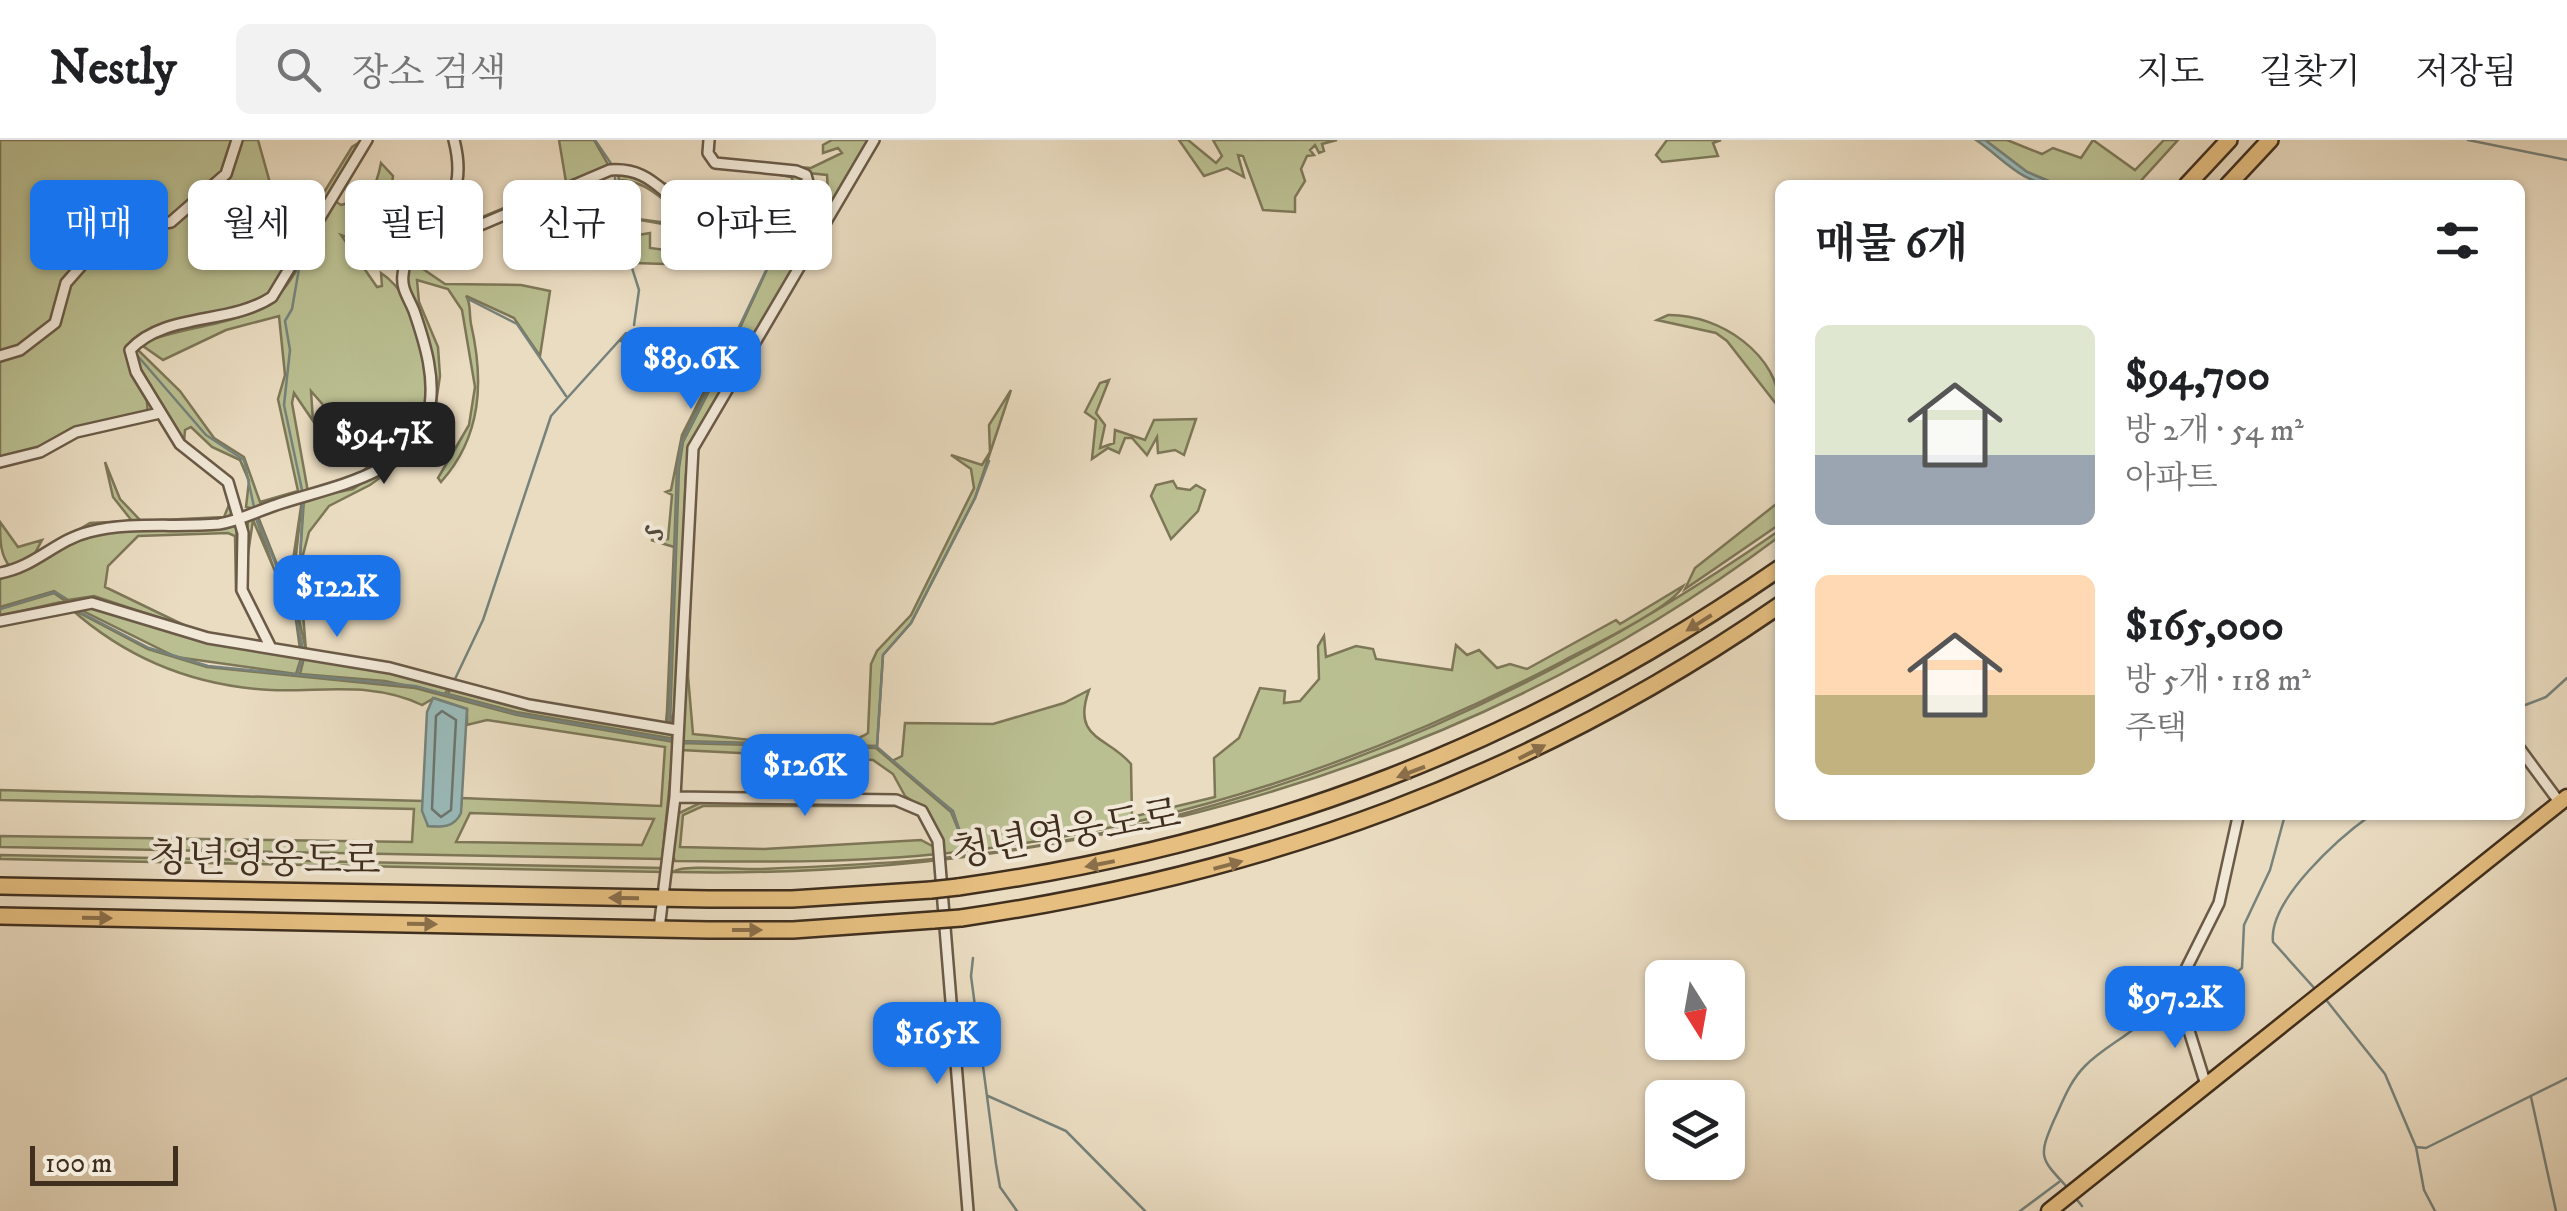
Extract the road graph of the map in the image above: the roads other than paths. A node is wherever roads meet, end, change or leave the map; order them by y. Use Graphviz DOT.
graph roads {
  1 [pos="237,140"];
  2 [pos="367,140"];
  3 [pos="454,140"];
  4 [pos="709,140"];
  5 [pos="874,140"];
  6 [pos="2228,140"];
  7 [pos="2270,140"];
  8 [pos="455,180"];
  9 [pos="2192,180"];
  10 [pos="2233,180"];
  11 [pos="483,224"];
  12 [pos="405,270"];
  13 [pos="0,356"];
  14 [pos="160,413"];
  15 [pos="0,462"];
  16 [pos="239,518"];
  17 [pos="1,571"];
  18 [pos="1775,572"];
  19 [pos="1775,608"];
  20 [pos="0,621"];
  21 [pos="271,648"];
  22 [pos="677,736"];
  23 [pos="2525,755"];
  24 [pos="674,797"];
  25 [pos="2564,800"];
  26 [pos="2238,820"];
  27 [pos="0,886"];
  28 [pos="664,898"];
  29 [pos="0,916"];
  30 [pos="659,929"];
  31 [pos="2206,1085"];
  32 [pos="968,1211"];
  33 [pos="2048,1211"];
  1 -- 13 [label="street"];
  2 -- 14 [label="street"];
  3 -- 8 [label="street"];
  4 -- 11 [label="street"];
  5 -- 22 [label="street"];
  6 -- 9 [label="highway"];
  7 -- 10 [label="highway"];
  12 -- 16 [label="street"];
  14 -- 15 [label="street"];
  14 -- 16 [label="street"];
  16 -- 17 [label="street"];
  16 -- 21 [label="street"];
  18 -- 28 [label="highway, 청년영웅도로, one-way, bridge"];
  30 -- 19 [label="highway, 청년영웅도로, one-way, bridge"];
  20 -- 21 [label="street"];
  21 -- 22 [label="street"];
  22 -- 24 [label="street"];
  23 -- 25 [label="street"];
  24 -- 28 [label="street"];
  24 -- 32 [label="street"];
  25 -- 31 [label="main road"];
  26 -- 31 [label="street"];
  28 -- 27 [label="highway, 청년영웅도로, one-way"];
  28 -- 30 [label="street"];
  29 -- 30 [label="highway, 청년영웅도로, one-way"];
  31 -- 33 [label="main road"];
}
